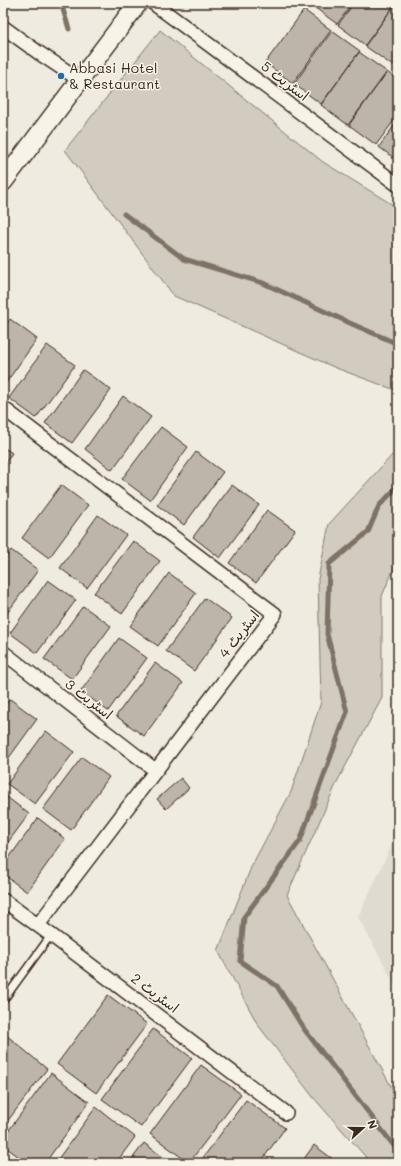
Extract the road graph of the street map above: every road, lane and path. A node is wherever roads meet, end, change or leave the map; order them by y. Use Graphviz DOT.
graph roads {
  1 [pos="138,3"];
  2 [pos="153,3"];
  3 [pos="3,27"];
  4 [pos="80,80"];
  5 [pos="3,182"];
  6 [pos="398,185"];
  7 [pos="3,408"];
  8 [pos="3,652"];
  9 [pos="155,770"];
  10 [pos="3,900"];
  11 [pos="38,925"];
  12 [pos="51,935"];
  13 [pos="3,1001"];
  14 [pos="286,1113"];
  1 -- 4 [label="main road"];
  2 -- 6 [label="street, اسٹریٹ 5"];
  3 -- 4 [label="street"];
  4 -- 5 [label="main road"];
  7 -- 9 [label="street, اسٹریٹ 4"];
  8 -- 9 [label="street, اسٹریٹ 3"];
  9 -- 11 [label="street, اسٹریٹ 4"];
  10 -- 11 [label="street, اسٹریٹ 2"];
  11 -- 12 [label="street, اسٹریٹ 2"];
  12 -- 13 [label="lane"];
  12 -- 14 [label="street, اسٹریٹ 2"];
}
